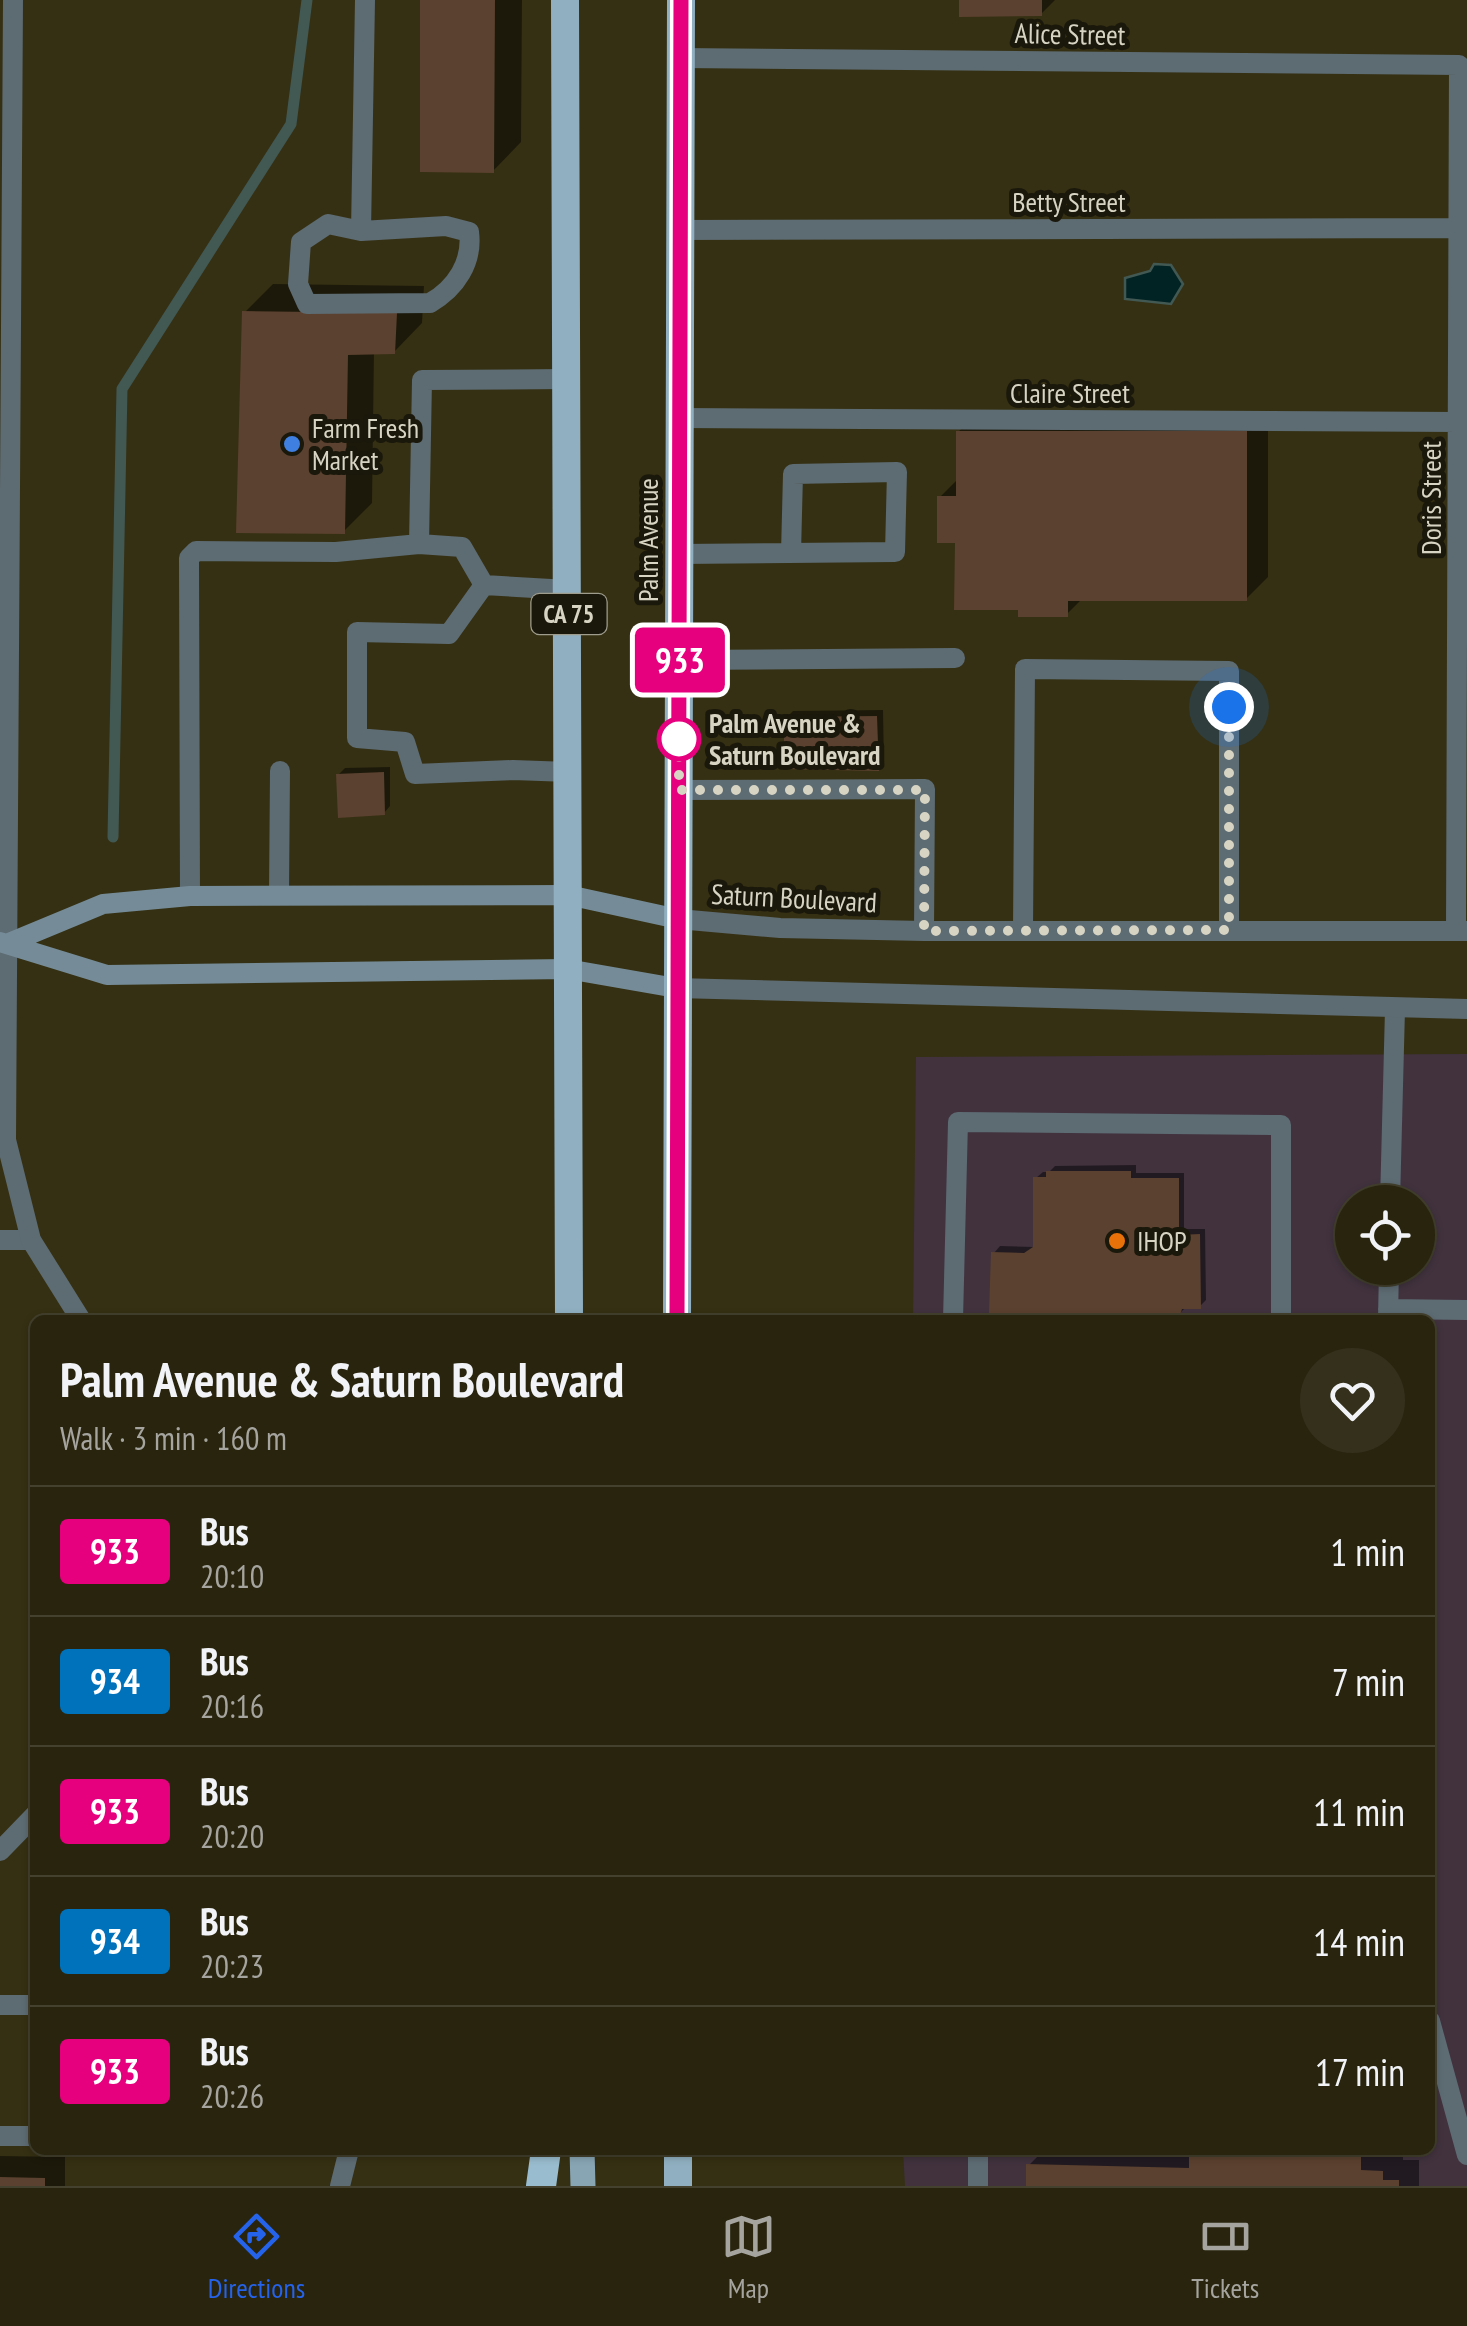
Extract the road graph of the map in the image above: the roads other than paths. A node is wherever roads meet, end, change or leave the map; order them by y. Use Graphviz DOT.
graph roads {
  1 [pos="365,0"];
  2 [pos="565,0"];
  3 [pos="681,0"];
  4 [pos="9,7"];
  5 [pos="680,58"];
  6 [pos="1459,65"];
  7 [pos="6,196"];
  8 [pos="1458,228"];
  9 [pos="680,230"];
  10 [pos="361,231"];
  11 [pos="6,245"];
  12 [pos="567,379"];
  13 [pos="681,418"];
  14 [pos="1459,422"];
  15 [pos="5,469"];
  16 [pos="418,544"];
  17 [pos="792,553"];
  18 [pos="680,554"];
  19 [pos="484,584"];
  20 [pos="568,590"];
  21 [pos="5,632"];
  22 [pos="955,658"];
  23 [pos="680,660"];
  24 [pos="280,771"];
  25 [pos="569,772"];
  26 [pos="679,790"];
  27 [pos="279,895"];
  28 [pos="568,895"];
  29 [pos="190,896"];
  30 [pos="678,919"];
  31 [pos="1023,930"];
  32 [pos="1229,930"];
  33 [pos="1462,930"];
  34 [pos="924,931"];
  35 [pos="4,942"];
  36 [pos="566,969"];
  37 [pos="676,988"];
  38 [pos="1394,1009"];
  39 [pos="1467,1009"];
  40 [pos="1390,1185"];
  41 [pos="0,1240"];
  42 [pos="31,1240"];
  43 [pos="1389,1285"];
  44 [pos="1467,1310"];
  45 [pos="1388,1314"];
  46 [pos="78,1315"];
  47 [pos="569,1315"];
  48 [pos="677,1315"];
  49 [pos="953,1315"];
  50 [pos="1280,1315"];
  51 [pos="30,1820"];
  52 [pos="0,1851"];
  53 [pos="0,2005"];
  54 [pos="30,2005"];
  55 [pos="1435,2039"];
  56 [pos="0,2136"];
  57 [pos="30,2136"];
  58 [pos="1467,2154"];
  59 [pos="348,2155"];
  60 [pos="545,2155"];
  61 [pos="582,2155"];
  62 [pos="678,2155"];
  63 [pos="978,2155"];
  64 [pos="340,2186"];
  65 [pos="541,2186"];
  66 [pos="583,2186"];
  67 [pos="678,2186"];
  68 [pos="978,2186"];
  1 -- 10 [label="street"];
  2 -- 12 [label="highway, CA 75"];
  3 -- 5 [label="highway, Palm Avenue"];
  4 -- 7 [label="street"];
  5 -- 6 [label="street, Alice Street"];
  5 -- 9 [label="highway, Palm Avenue"];
  6 -- 8 [label="street, Doris Street"];
  7 -- 11 [label="street"];
  8 -- 9 [label="street, Betty Street"];
  8 -- 14 [label="street, Doris Street"];
  9 -- 13 [label="highway, Palm Avenue"];
  10 -- 10 [label="street"];
  11 -- 15 [label="street"];
  12 -- 16 [label="street"];
  12 -- 20 [label="highway, CA 75"];
  13 -- 14 [label="street, Claire Street"];
  13 -- 18 [label="highway, Palm Avenue"];
  14 -- 33 [label="street, Doris Street"];
  15 -- 21 [label="street"];
  16 -- 19 [label="street"];
  16 -- 29 [label="street"];
  17 -- 17 [label="street"];
  17 -- 18 [label="street"];
  18 -- 23 [label="highway, Palm Avenue"];
  19 -- 20 [label="street"];
  19 -- 25 [label="street"];
  20 -- 25 [label="highway, CA 75"];
  21 -- 35 [label="street"];
  22 -- 23 [label="street"];
  23 -- 26 [label="highway, Palm Avenue"];
  24 -- 27 [label="street"];
  25 -- 28 [label="highway, CA 75"];
  26 -- 30 [label="highway, Palm Avenue"];
  26 -- 34 [label="street"];
  27 -- 28 [label="main road, Saturn Boulevard"];
  27 -- 29 [label="main road, Saturn Boulevard"];
  28 -- 30 [label="main road, Saturn Boulevard"];
  28 -- 36 [label="highway, CA 75"];
  29 -- 35 [label="main road, Saturn Boulevard"];
  30 -- 34 [label="street, Saturn Boulevard"];
  30 -- 37 [label="highway, Palm Avenue"];
  31 -- 32 [label="street, Saturn Boulevard"];
  31 -- 32 [label="street"];
  31 -- 34 [label="street, Saturn Boulevard"];
  32 -- 33 [label="street, Saturn Boulevard"];
  35 -- 36 [label="main road"];
  35 -- 42 [label="street"];
  36 -- 37 [label="main road"];
  36 -- 47 [label="highway, CA 75"];
  37 -- 38 [label="street"];
  37 -- 48 [label="highway, Palm Avenue"];
  38 -- 39 [label="street"];
  38 -- 40 [label="street"];
  41 -- 42 [label="street"];
  42 -- 46 [label="street"];
  43 -- 45 [label="street"];
  44 -- 45 [label="street"];
  49 -- 50 [label="street"];
  51 -- 52 [label="street"];
  53 -- 54 [label="street"];
  55 -- 58 [label="street"];
  56 -- 57 [label="street"];
  59 -- 64 [label="street"];
  60 -- 65 [label="highway"];
  61 -- 66 [label="main road"];
  62 -- 67 [label="highway"];
  63 -- 68 [label="street"];
}
